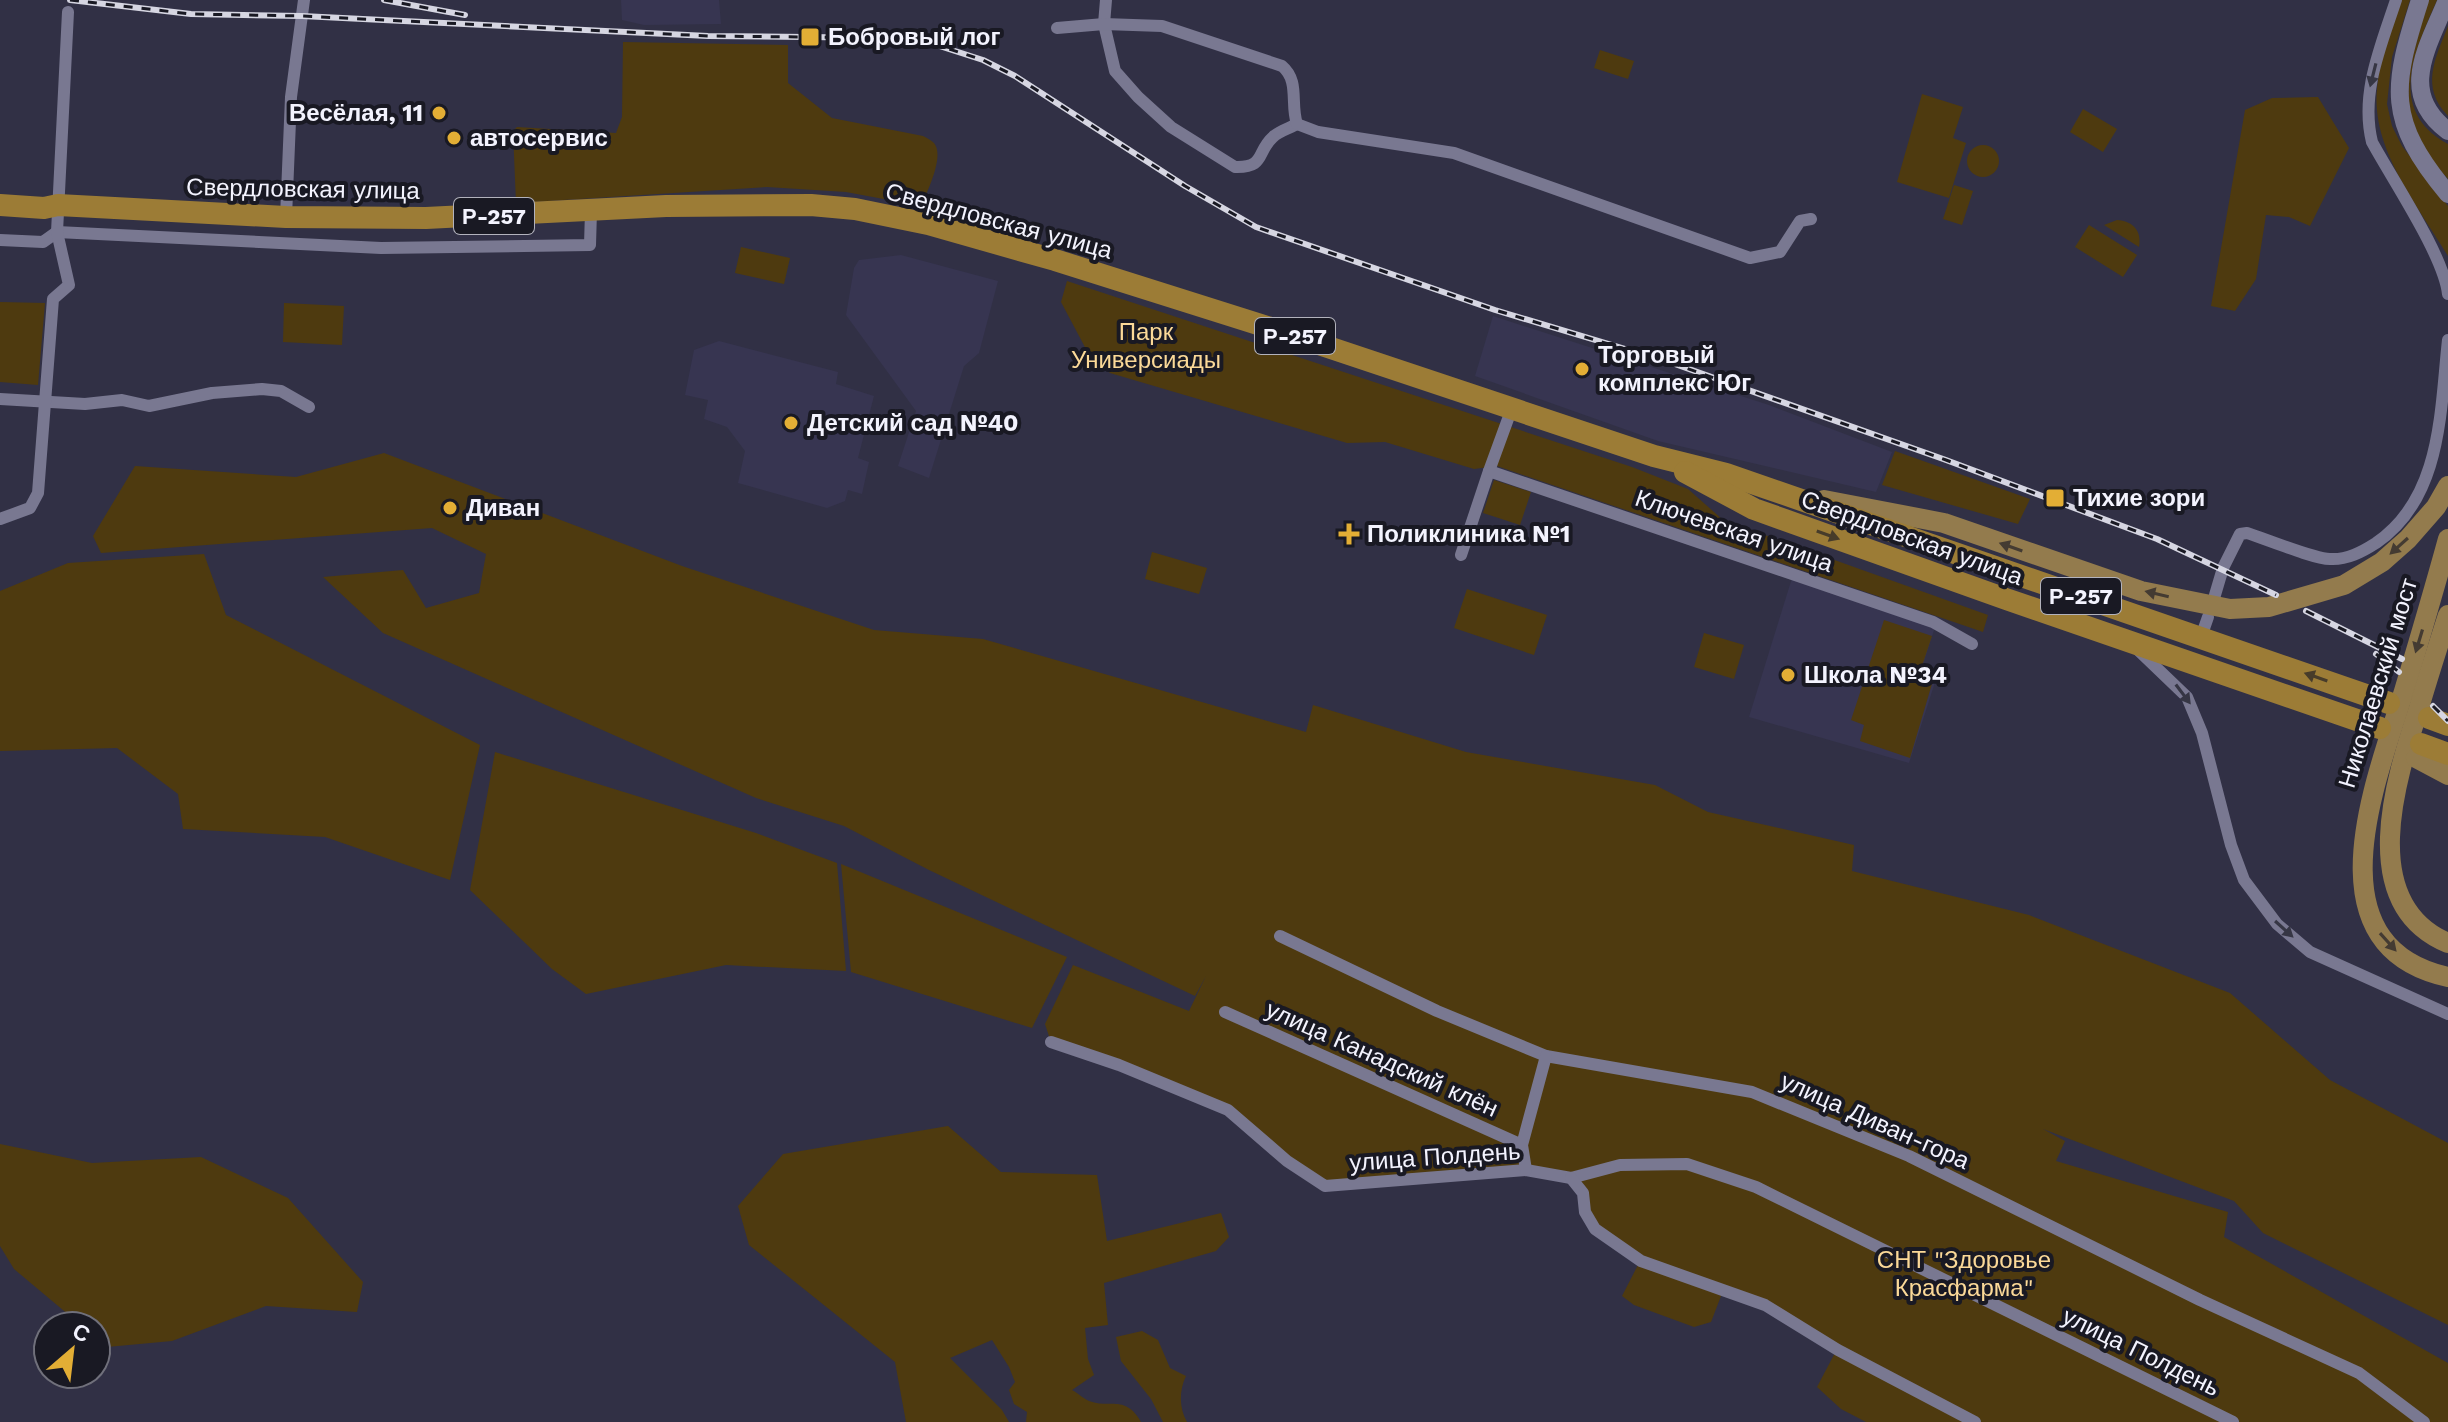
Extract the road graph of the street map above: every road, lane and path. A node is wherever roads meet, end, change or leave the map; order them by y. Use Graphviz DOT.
graph roads {
  1 [pos="304,0"];
  2 [pos="1106,0"];
  3 [pos="2396,0"];
  4 [pos="2420,0"];
  5 [pos="2447,0"];
  6 [pos="68,12"];
  7 [pos="1104,24"];
  8 [pos="1057,28"];
  9 [pos="1297,124"];
  10 [pos="2448,131"];
  11 [pos="0,192"];
  12 [pos="2448,194"];
  13 [pos="0,205"];
  14 [pos="58,205"];
  15 [pos="591,211"];
  16 [pos="286,217"];
  17 [pos="1811,219"];
  18 [pos="57,232"];
  19 [pos="0,240"];
  20 [pos="2448,294"];
  21 [pos="2448,340"];
  22 [pos="0,399"];
  23 [pos="46,401"];
  24 [pos="309,407"];
  25 [pos="1512,408"];
  26 [pos="2444,412"];
  27 [pos="1660,458"];
  28 [pos="1487,476"];
  29 [pos="2448,486"];
  30 [pos="1772,490"];
  31 [pos="0,519"];
  32 [pos="2448,539"];
  33 [pos="1461,555"];
  34 [pos="2215,595"];
  35 [pos="2448,615"];
  36 [pos="2127,641"];
  37 [pos="1972,644"];
  38 [pos="2389,703"];
  39 [pos="2379,732"];
  40 [pos="2419,751"];
  41 [pos="2448,754"];
  42 [pos="2448,775"];
  43 [pos="1280,936"];
  44 [pos="2448,943"];
  45 [pos="2448,977"];
  46 [pos="1225,1012"];
  47 [pos="2448,1014"];
  48 [pos="1051,1042"];
  49 [pos="1546,1056"];
  50 [pos="1522,1145"];
  51 [pos="1526,1170"];
  52 [pos="1571,1178"];
  53 [pos="1975,1422"];
  54 [pos="2233,1422"];
  55 [pos="2424,1422"];
  1 -- 16 [label="street"];
  2 -- 7 [label="street"];
  3 -- 20 [label="street, one-way"];
  4 -- 12 [label="main road"];
  5 -- 10 [label="main road"];
  6 -- 14 [label="street"];
  7 -- 8 [label="street"];
  7 -- 9 [label="street"];
  7 -- 9 [label="street"];
  9 -- 17 [label="street"];
  11 -- 14 [label="highway, Свердловская улица / Р-257"];
  13 -- 14 [label="highway, Свердловская улица"];
  14 -- 16 [label="highway, Свердловская улица / Р-257"];
  14 -- 18 [label="street"];
  15 -- 16 [label="highway, Свердловская улица / Р-257"];
  15 -- 18 [label="street"];
  15 -- 25 [label="highway, Свердловская улица / Р-257"];
  18 -- 19 [label="street"];
  18 -- 23 [label="street"];
  21 -- 26 [label="street"];
  22 -- 23 [label="street"];
  23 -- 24 [label="street"];
  23 -- 31 [label="street"];
  25 -- 27 [label="highway, Свердловская улица / Р-257"];
  25 -- 28 [label="street"];
  26 -- 34 [label="street"];
  27 -- 30 [label="highway, Свердловская улица / Р-257"];
  27 -- 36 [label="highway, Свердловская улица / Р-257, one-way"];
  28 -- 33 [label="street"];
  28 -- 37 [label="street, Ключевская улица"];
  29 -- 30 [label="main road, one-way"];
  38 -- 30 [label="highway, Свердловская улица / Р-257, one-way"];
  32 -- 45 [label="main road, Николаевский мост, one-way"];
  35 -- 44 [label="main road, Николаевский мост"];
  36 -- 39 [label="highway, Свердловская улица / Р-257"];
  36 -- 47 [label="street, one-way"];
  40 -- 41 [label="highway"];
  40 -- 42 [label="main road"];
  43 -- 49 [label="street, улица Диван-гора"];
  46 -- 50 [label="street, улица Канадский клён"];
  48 -- 51 [label="street, улица Полдень"];
  49 -- 50 [label="street"];
  49 -- 55 [label="street, улица Диван-гора"];
  50 -- 51 [label="street"];
  51 -- 52 [label="street, улица Полдень"];
  52 -- 53 [label="street"];
  52 -- 54 [label="street, улица Полдень"];
}
